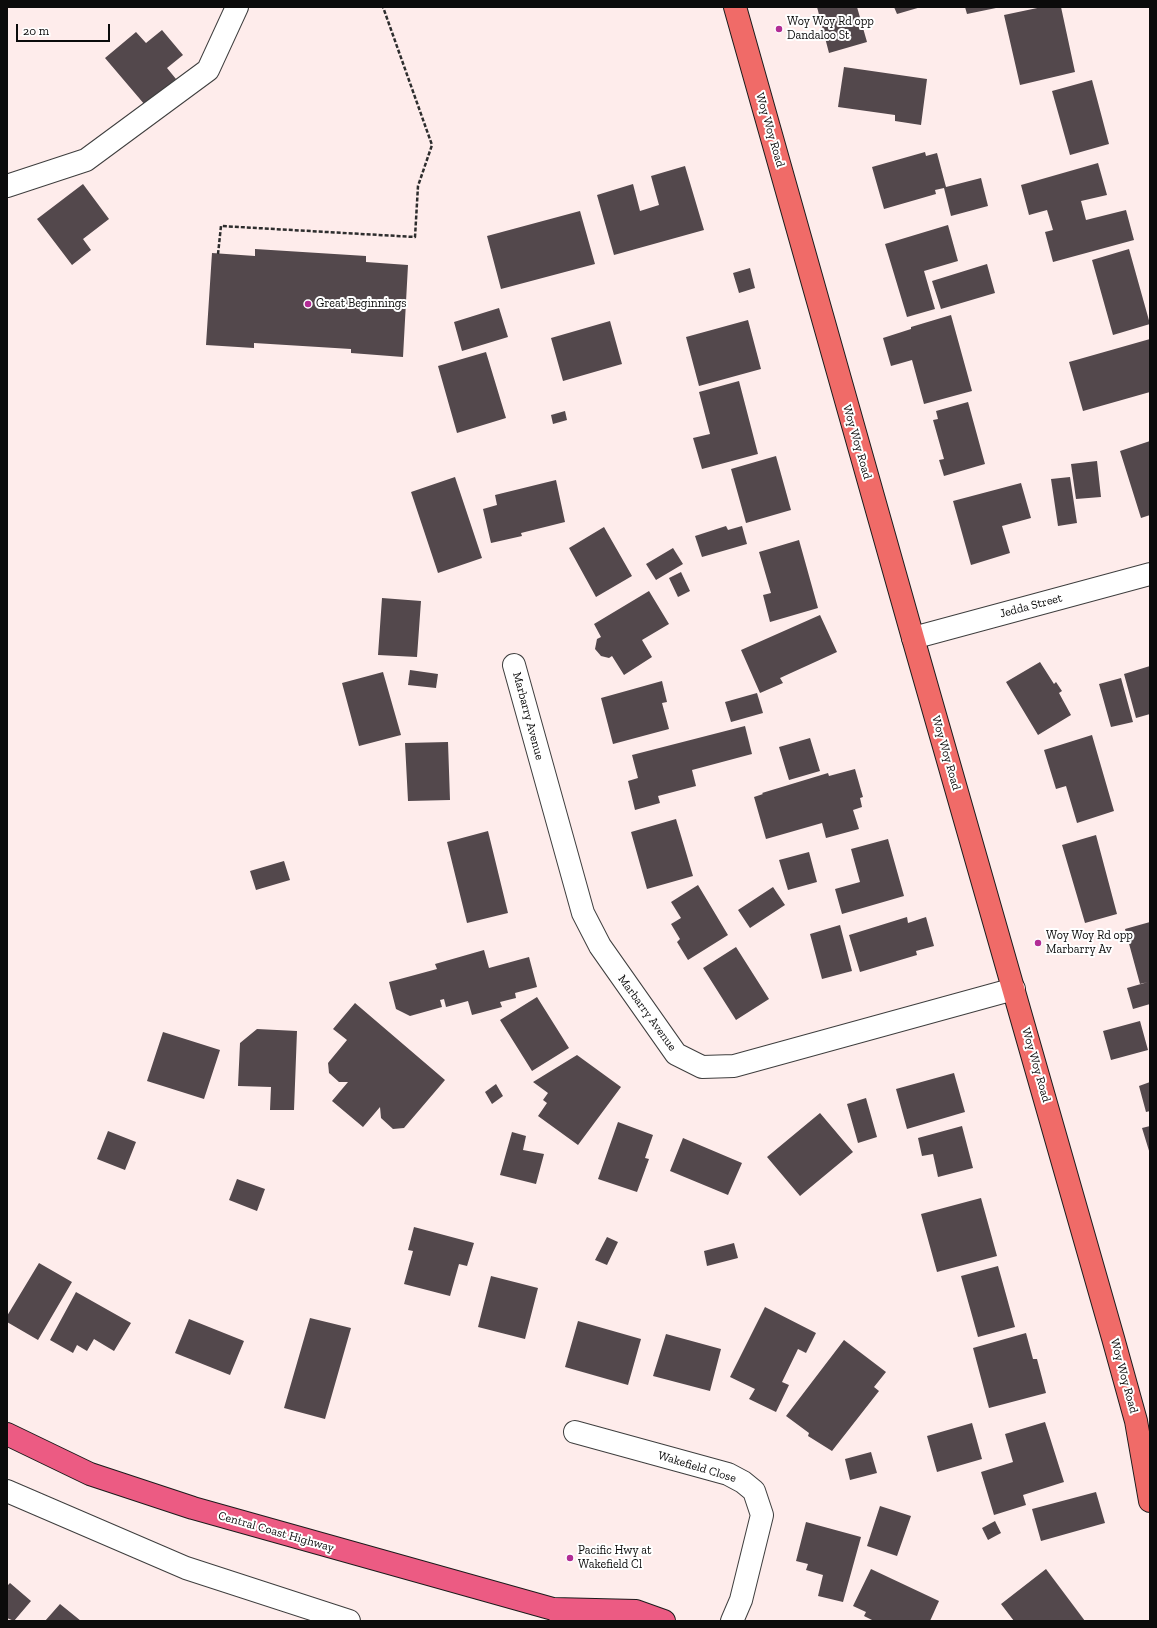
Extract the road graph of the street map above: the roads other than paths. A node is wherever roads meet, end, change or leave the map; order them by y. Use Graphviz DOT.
graph roads {
  1 [pos="237,7"];
  2 [pos="735,7"];
  3 [pos="7,186"];
  4 [pos="1150,574"];
  5 [pos="913,638"];
  6 [pos="514,665"];
  7 [pos="1014,989"];
  8 [pos="575,1432"];
  9 [pos="7,1434"];
  10 [pos="7,1491"];
  11 [pos="1150,1501"];
  12 [pos="553,1609"];
  13 [pos="349,1621"];
  14 [pos="574,1621"];
  15 [pos="664,1621"];
  16 [pos="732,1621"];
  1 -- 3 [label="street"];
  2 -- 5 [label="main road, Woy Woy Road"];
  4 -- 5 [label="street, Jedda Street"];
  5 -- 7 [label="main road, Woy Woy Road"];
  6 -- 7 [label="street, Marbarry Avenue"];
  7 -- 11 [label="main road, Woy Woy Road"];
  8 -- 16 [label="street, Wakefield Close"];
  9 -- 12 [label="highway, Central Coast Highway"];
  10 -- 13 [label="street"];
  12 -- 14 [label="highway, Central Coast Highway"];
  12 -- 15 [label="highway, Central Coast Highway"];
}
